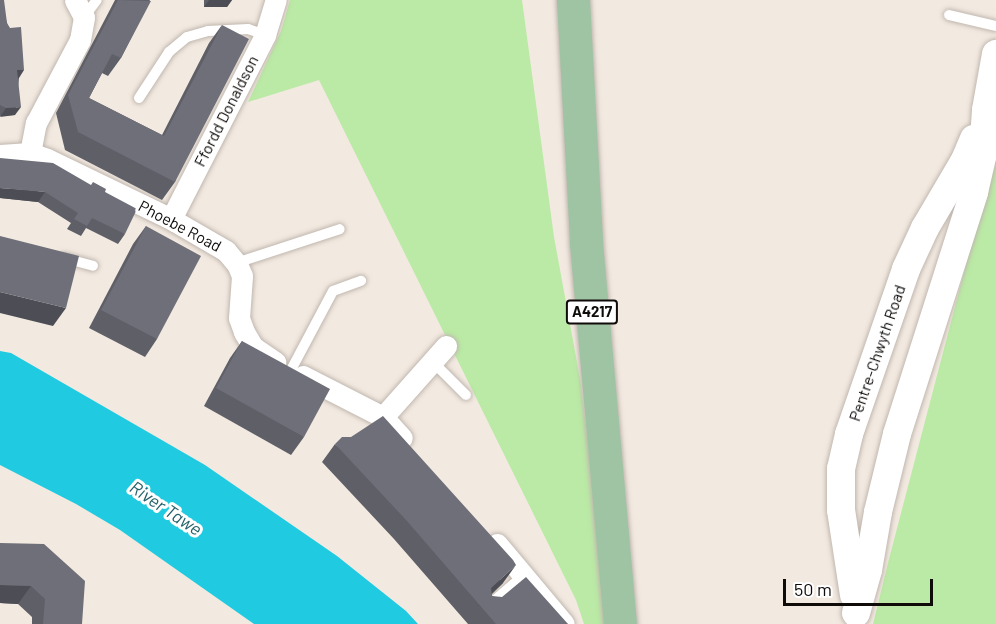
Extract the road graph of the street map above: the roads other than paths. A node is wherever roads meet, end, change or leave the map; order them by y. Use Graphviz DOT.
graph roads {
  1 [pos="97,0"];
  2 [pos="276,0"];
  3 [pos="573,0"];
  4 [pos="80,8"];
  5 [pos="949,15"];
  6 [pos="996,26"];
  7 [pos="265,34"];
  8 [pos="996,54"];
  9 [pos="139,98"];
  10 [pos="986,110"];
  11 [pos="30,153"];
  12 [pos="0,155"];
  13 [pos="171,219"];
  14 [pos="340,229"];
  15 [pos="49,254"];
  16 [pos="236,263"];
  17 [pos="93,266"];
  18 [pos="361,281"];
  19 [pos="446,346"];
  20 [pos="432,362"];
  21 [pos="291,370"];
  22 [pos="466,395"];
  23 [pos="379,420"];
  24 [pos="418,455"];
  25 [pos="488,533"];
  26 [pos="523,576"];
  27 [pos="485,609"];
  28 [pos="856,619"];
  29 [pos="564,624"];
  30 [pos="620,624"];
  1 -- 4 [label="lane"];
  2 -- 7 [label="street, Ffordd Donaldson"];
  3 -- 30 [label="main road, A4217"];
  4 -- 11 [label="street"];
  5 -- 6 [label="lane"];
  7 -- 9 [label="lane"];
  7 -- 13 [label="street, Ffordd Donaldson"];
  8 -- 10 [label="main road, Pentre-Chwyth Road"];
  10 -- 28 [label="main road, Pentre-Chwyth Road"];
  10 -- 28 [label="main road, Pentre-Chwyth Road"];
  11 -- 12 [label="street, Phoebe Road"];
  11 -- 13 [label="street, Phoebe Road"];
  13 -- 16 [label="street, Phoebe Road"];
  14 -- 16 [label="lane"];
  15 -- 17 [label="lane"];
  16 -- 21 [label="street, Phoebe Road"];
  18 -- 21 [label="lane"];
  19 -- 20 [label="street"];
  20 -- 22 [label="lane"];
  20 -- 23 [label="street"];
  21 -- 23 [label="street, Phoebe Road"];
  23 -- 24 [label="street, Phoebe Road"];
  25 -- 26 [label="street"];
  26 -- 27 [label="lane"];
  26 -- 29 [label="street"];
}
